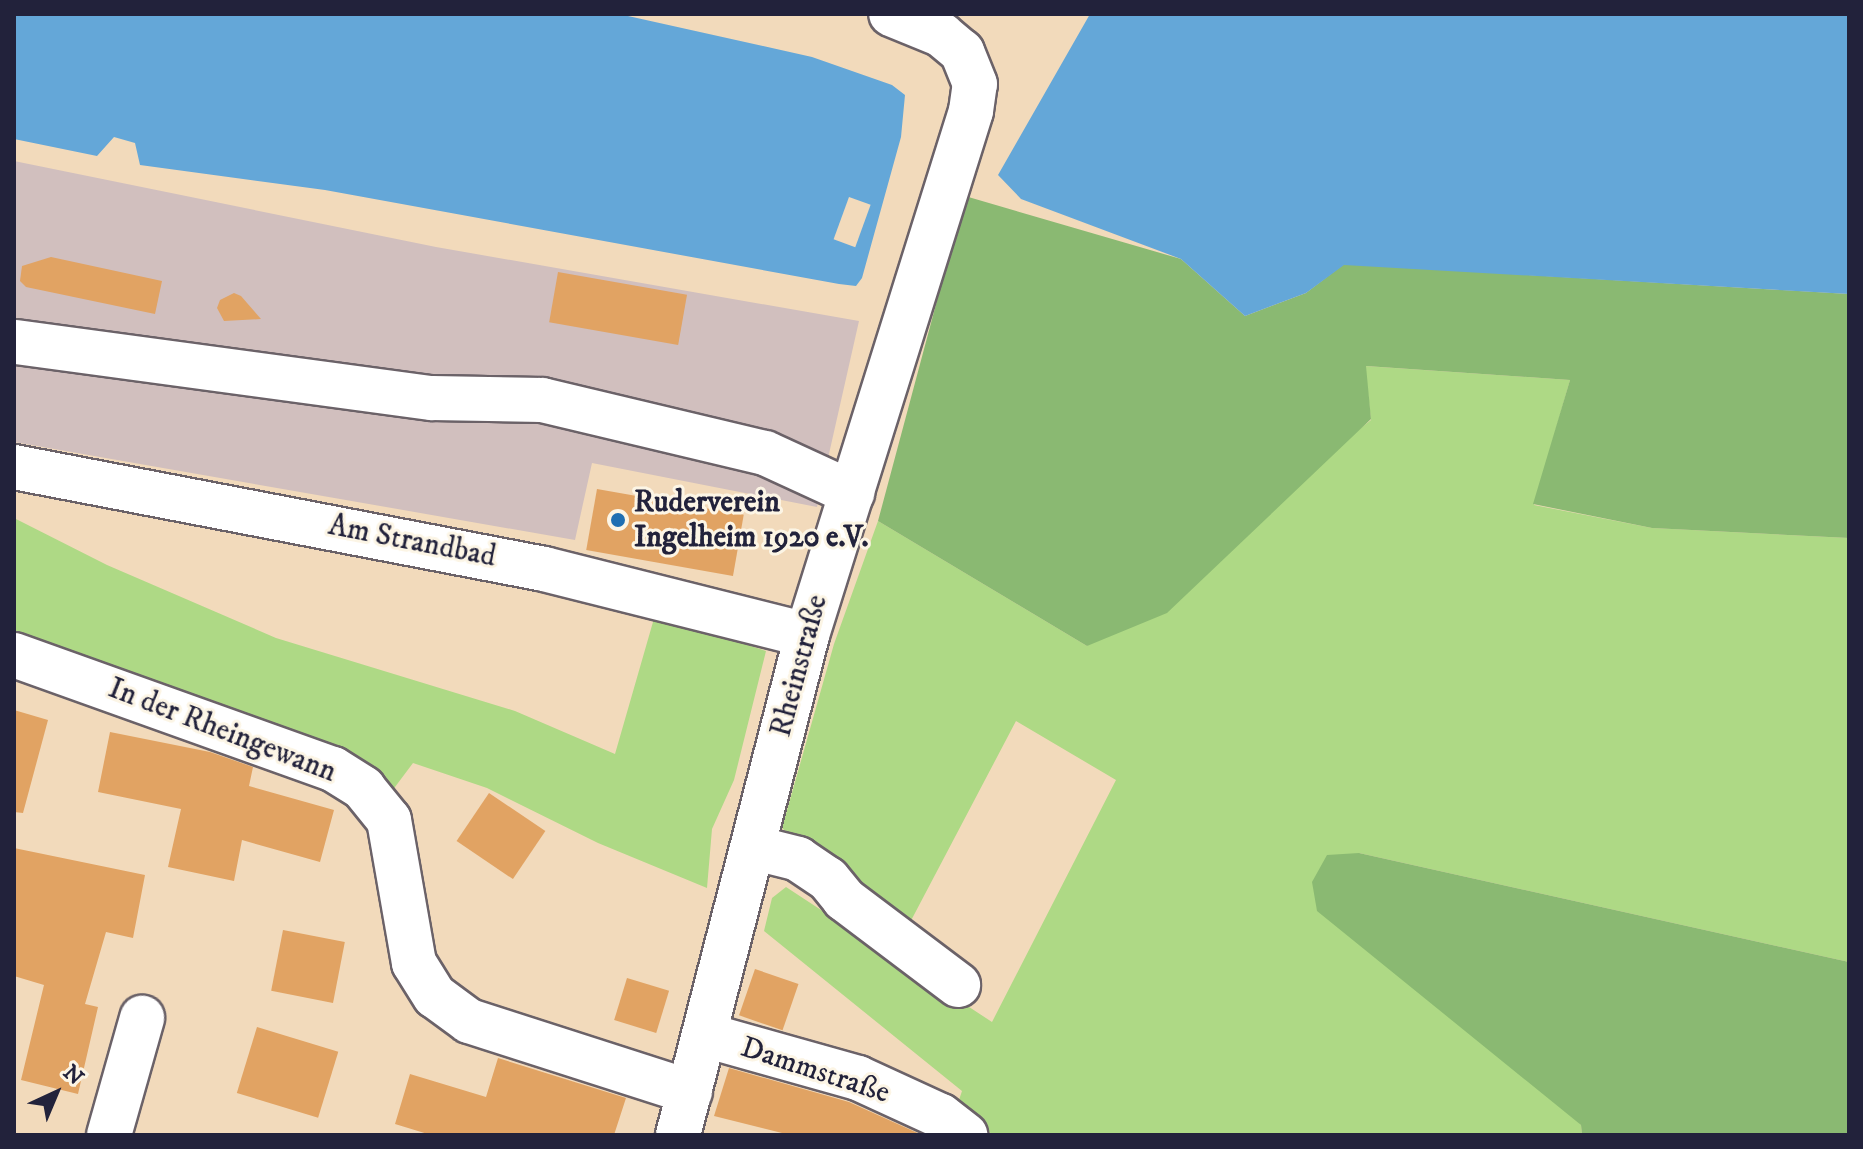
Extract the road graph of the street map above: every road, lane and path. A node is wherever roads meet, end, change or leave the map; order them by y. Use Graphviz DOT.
graph roads {
  1 [pos="891,14"];
  2 [pos="16,342"];
  3 [pos="14,467"];
  4 [pos="852,493"];
  5 [pos="807,635"];
  6 [pos="14,655"];
  7 [pos="760,848"];
  8 [pos="958,985"];
  9 [pos="142,1018"];
  10 [pos="705,1035"];
  11 [pos="690,1092"];
  12 [pos="109,1135"];
  13 [pos="678,1135"];
  14 [pos="965,1135"];
  1 -- 4 [label="street, Rheinstraße"];
  2 -- 4 [label="street"];
  3 -- 5 [label="street, Am Strandbad"];
  4 -- 5 [label="street, Rheinstraße"];
  5 -- 7 [label="street, Rheinstraße"];
  6 -- 11 [label="street, In der Rheingewann"];
  7 -- 8 [label="street"];
  7 -- 10 [label="street, Rheinstraße"];
  9 -- 12 [label="street"];
  10 -- 11 [label="street, Rheinstraße"];
  10 -- 14 [label="street, Dammstraße"];
  11 -- 13 [label="street, Rheinstraße"];
}
